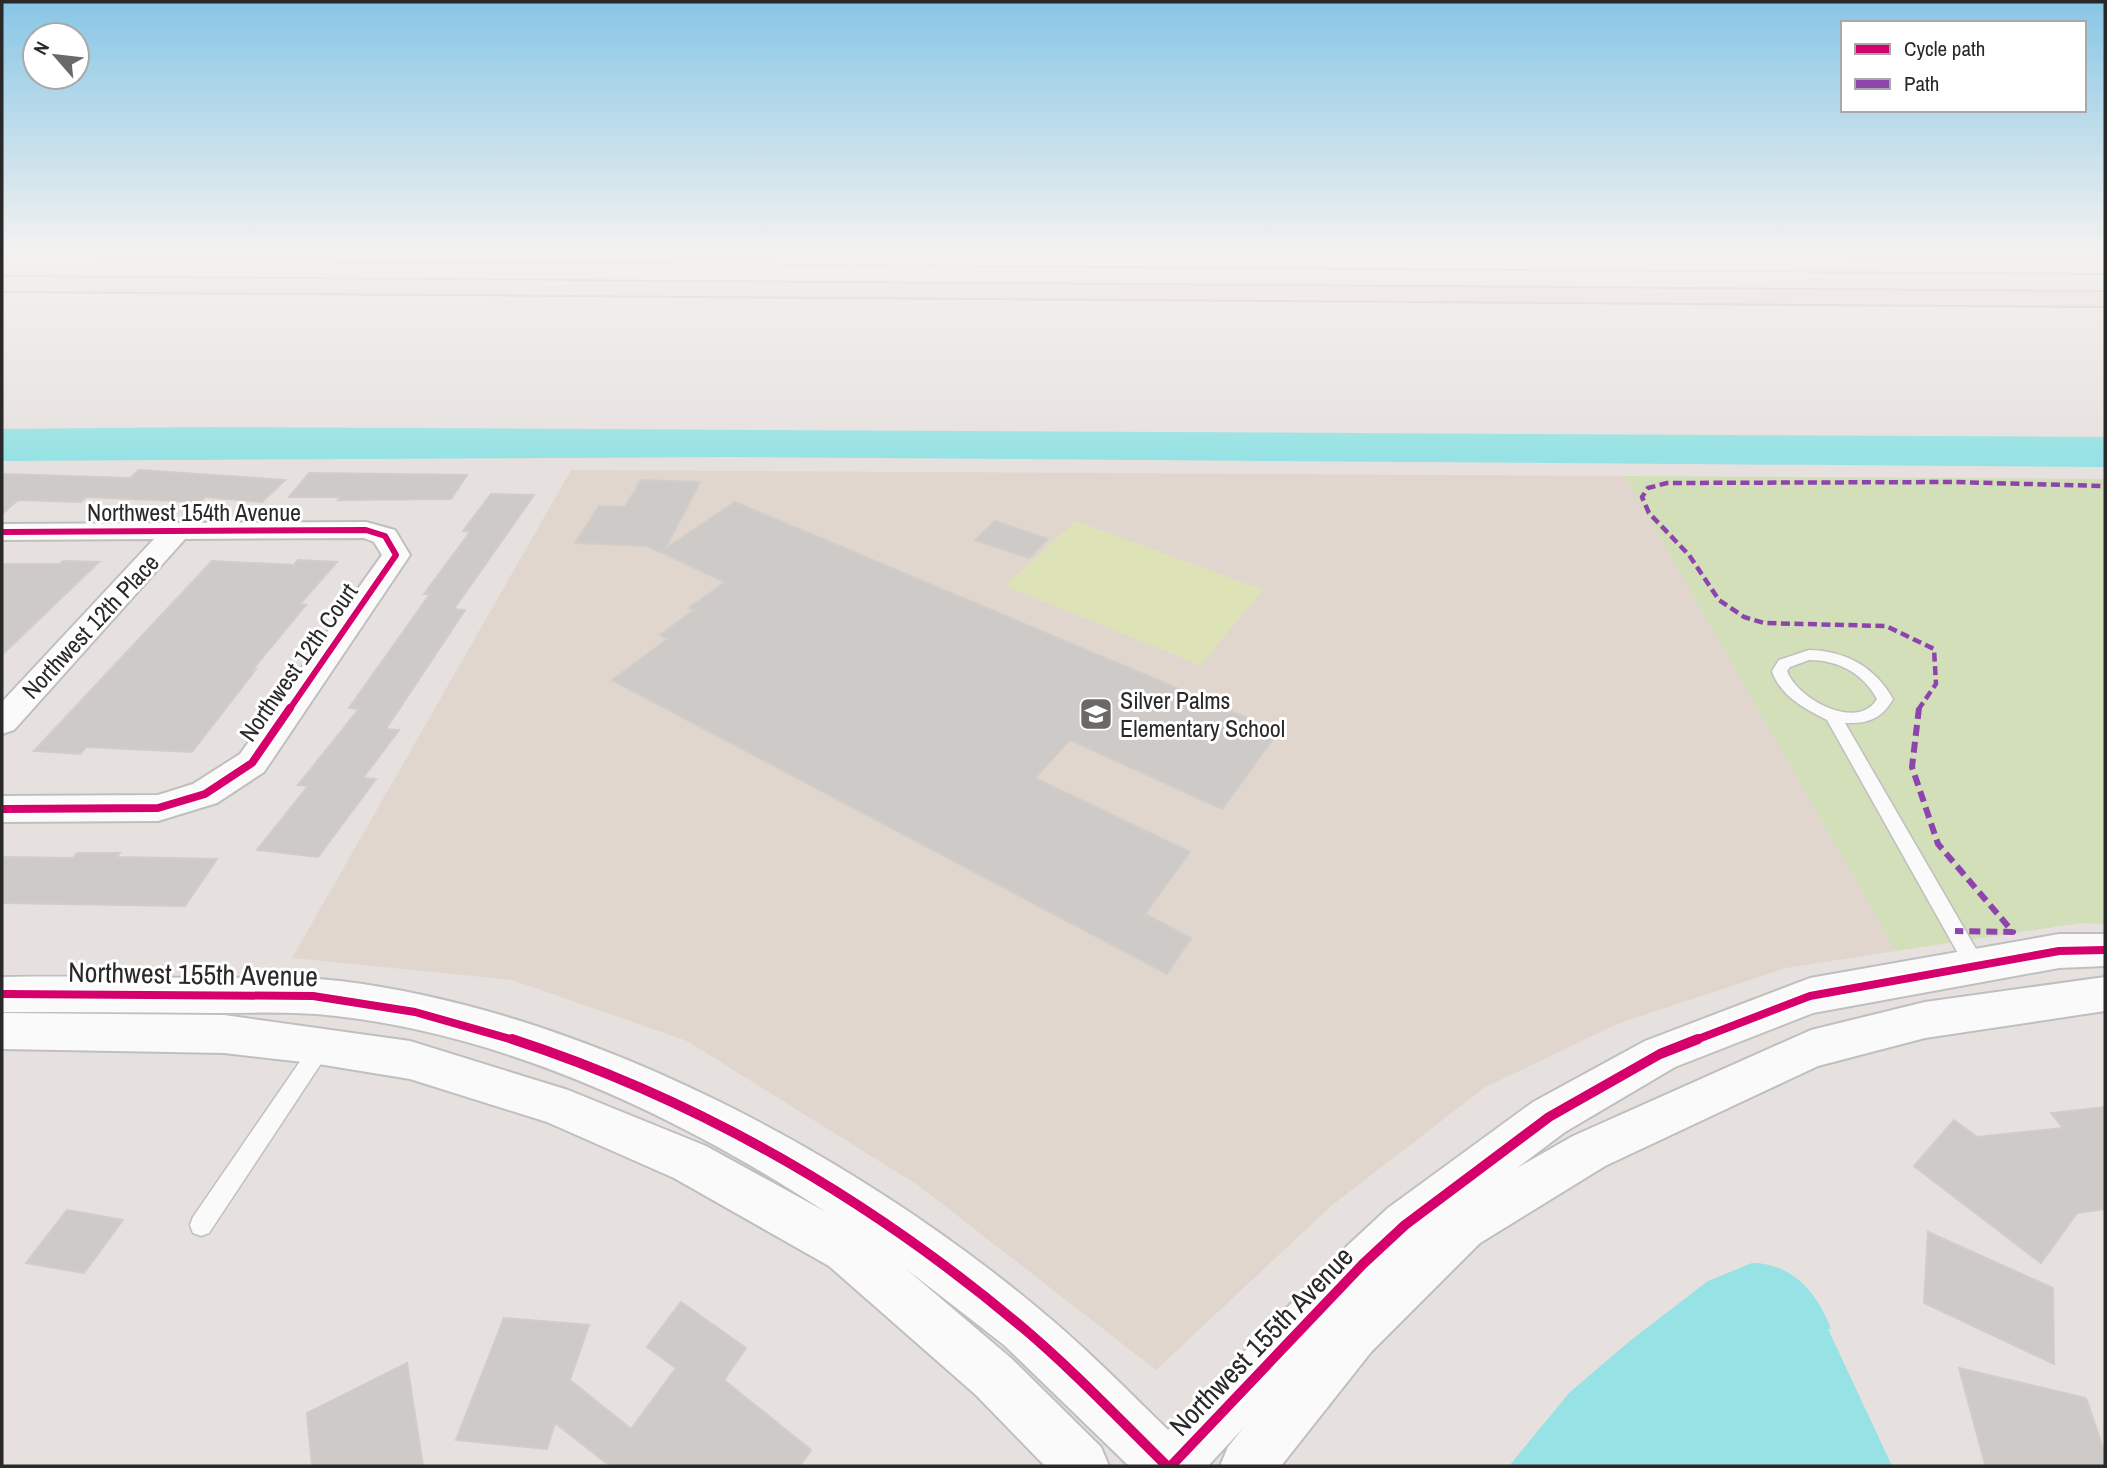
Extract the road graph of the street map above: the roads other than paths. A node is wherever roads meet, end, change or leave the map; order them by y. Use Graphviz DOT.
graph roads {
  1 [pos="177,531"];
  2 [pos="2,532"];
  3 [pos="385,536"];
  4 [pos="1833,716"];
  5 [pos="2,722"];
  6 [pos="2,809"];
  7 [pos="2105,950"];
  8 [pos="1976,967"];
  9 [pos="2,993"];
  10 [pos="2105,994"];
  11 [pos="2,1031"];
  12 [pos="322,1045"];
  13 [pos="201,1225"];
  14 [pos="1082,1466"];
  15 [pos="1169,1466"];
  16 [pos="1247,1466"];
  1 -- 2 [label="street, Northwest 154th Avenue"];
  1 -- 3 [label="street, Northwest 154th Avenue"];
  1 -- 5 [label="street, Northwest 12th Place"];
  3 -- 6 [label="street, Northwest 12th Court"];
  4 -- 4 [label="lane"];
  4 -- 8 [label="lane"];
  7 -- 8 [label="street, Northwest 155th Avenue"];
  8 -- 15 [label="street, Northwest 155th Avenue"];
  9 -- 15 [label="street, Northwest 155th Avenue"];
  10 -- 16 [label="street"];
  11 -- 12 [label="street"];
  12 -- 13 [label="lane"];
  12 -- 14 [label="street"];
}
